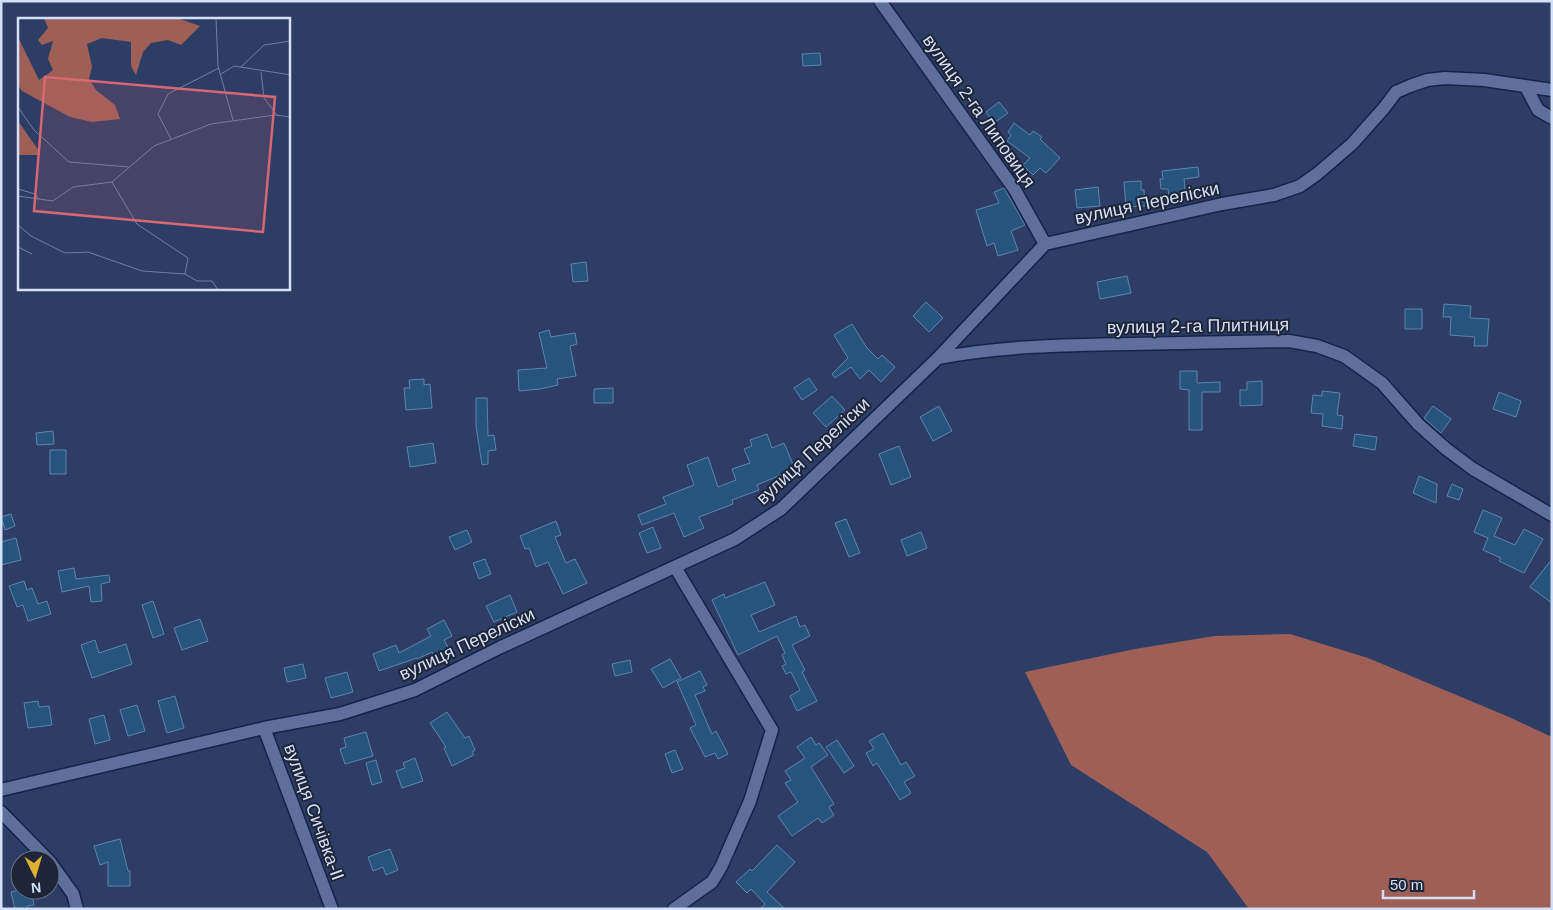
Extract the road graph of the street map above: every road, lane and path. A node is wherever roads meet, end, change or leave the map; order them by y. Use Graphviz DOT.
graph roads {
  1 [pos="880,1"];
  2 [pos="1526,87"];
  3 [pos="1552,90"];
  4 [pos="1552,118"];
  5 [pos="1045,244"];
  6 [pos="938,358"];
  7 [pos="1552,515"];
  8 [pos="675,567"];
  9 [pos="264,728"];
  10 [pos="1,790"];
  11 [pos="1,812"];
  12 [pos="38,850"];
  13 [pos="60,876"];
  14 [pos="77,909"];
  15 [pos="332,909"];
  16 [pos="674,909"];
  1 -- 5 [label="street, вулиця 2-га Липовиця"];
  2 -- 3 [label="street, вулиця Переліски"];
  2 -- 4 [label="street"];
  2 -- 5 [label="street, вулиця Переліски"];
  5 -- 6 [label="street, вулиця Переліски"];
  6 -- 7 [label="street, вулиця 2-га Плитниця"];
  6 -- 8 [label="street, вулиця Переліски"];
  8 -- 9 [label="street, вулиця Переліски"];
  8 -- 16 [label="street"];
  9 -- 10 [label="street, вулиця Переліски"];
  9 -- 15 [label="street, вулиця Сичівка-II"];
  11 -- 12 [label="street"];
  13 -- 14 [label="street"];
}
